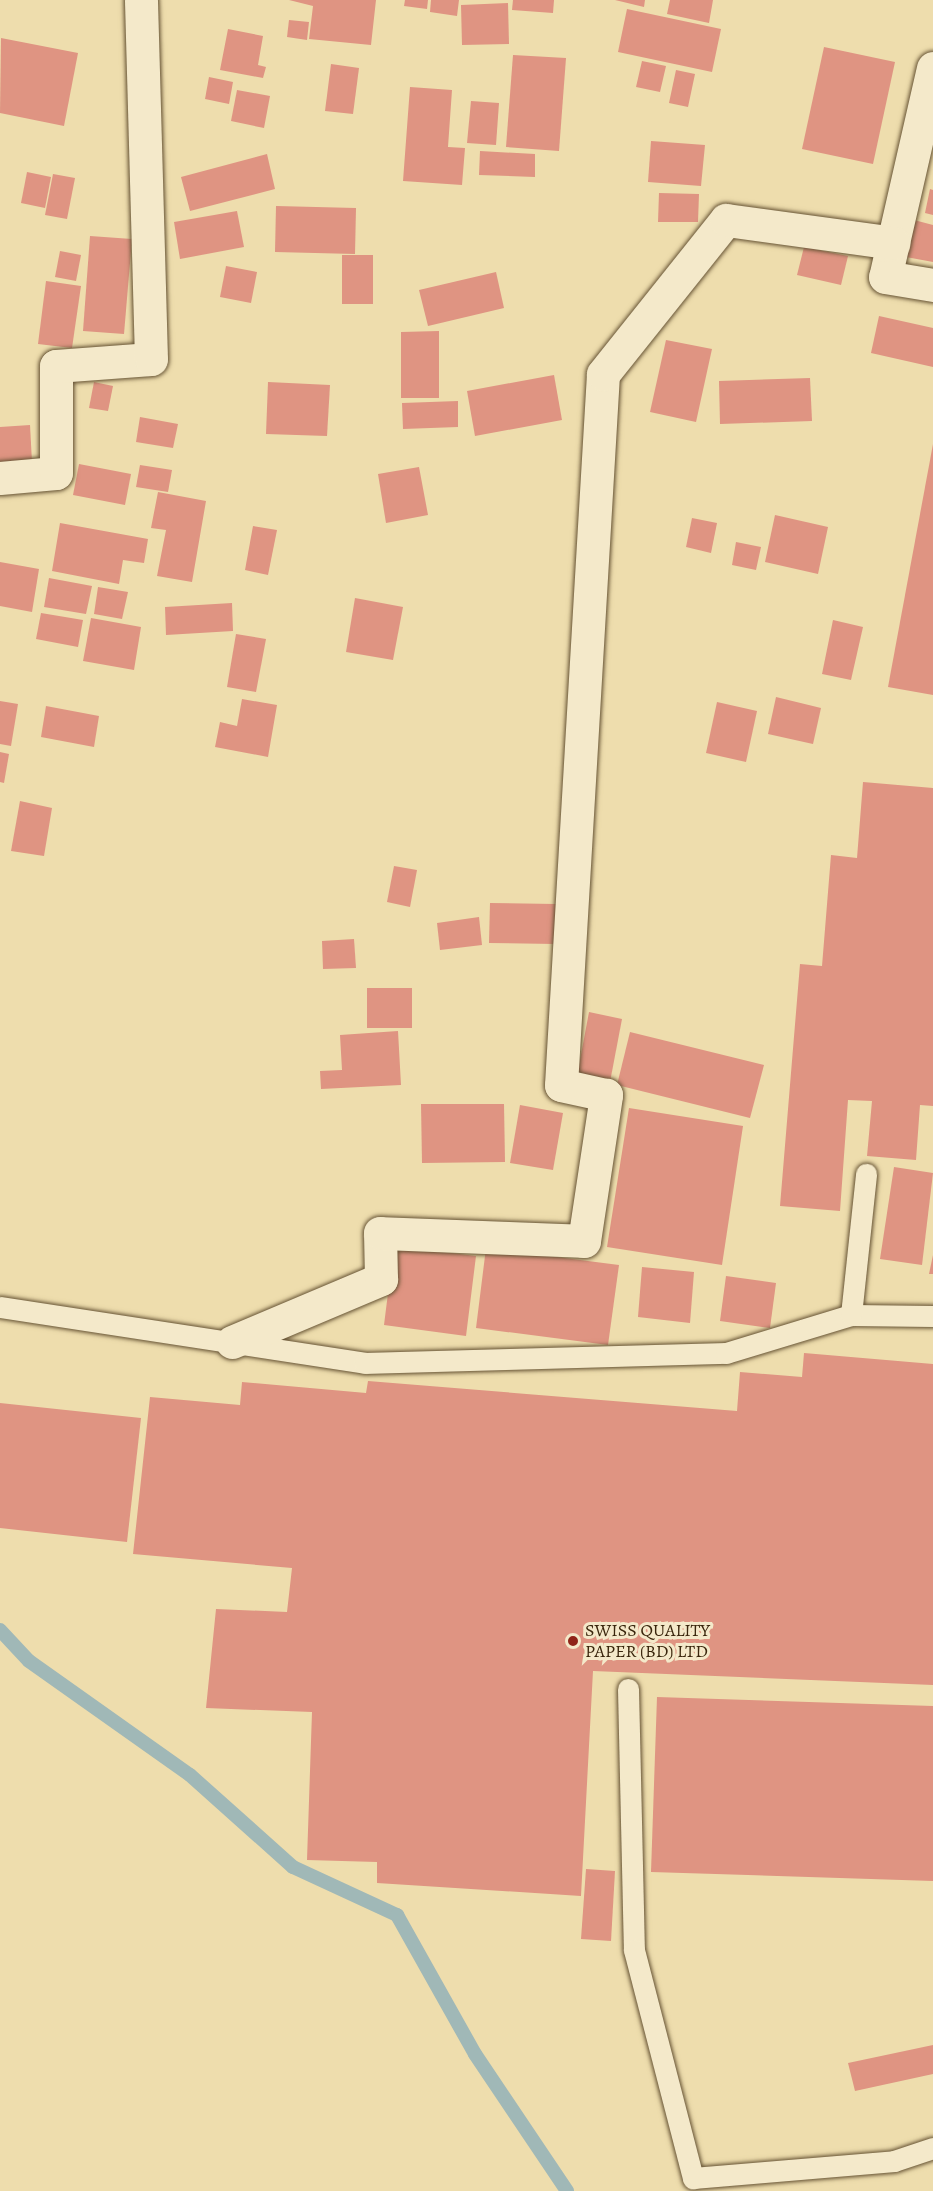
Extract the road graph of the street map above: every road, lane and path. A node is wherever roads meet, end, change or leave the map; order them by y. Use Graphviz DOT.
graph roads {
  1 [pos="141,0"];
  2 [pos="933,68"];
  3 [pos="893,243"];
  4 [pos="933,285"];
  5 [pos="0,478"];
  6 [pos="866,1174"];
  7 [pos="0,1307"];
  8 [pos="851,1315"];
  9 [pos="933,1316"];
  10 [pos="232,1342"];
  11 [pos="628,1689"];
  12 [pos="933,2148"];
  1 -- 5 [label="street"];
  2 -- 3 [label="street"];
  3 -- 4 [label="street"];
  3 -- 10 [label="street"];
  6 -- 8 [label="lane"];
  7 -- 10 [label="lane"];
  8 -- 9 [label="lane"];
  8 -- 10 [label="lane"];
  11 -- 12 [label="lane"];
}
